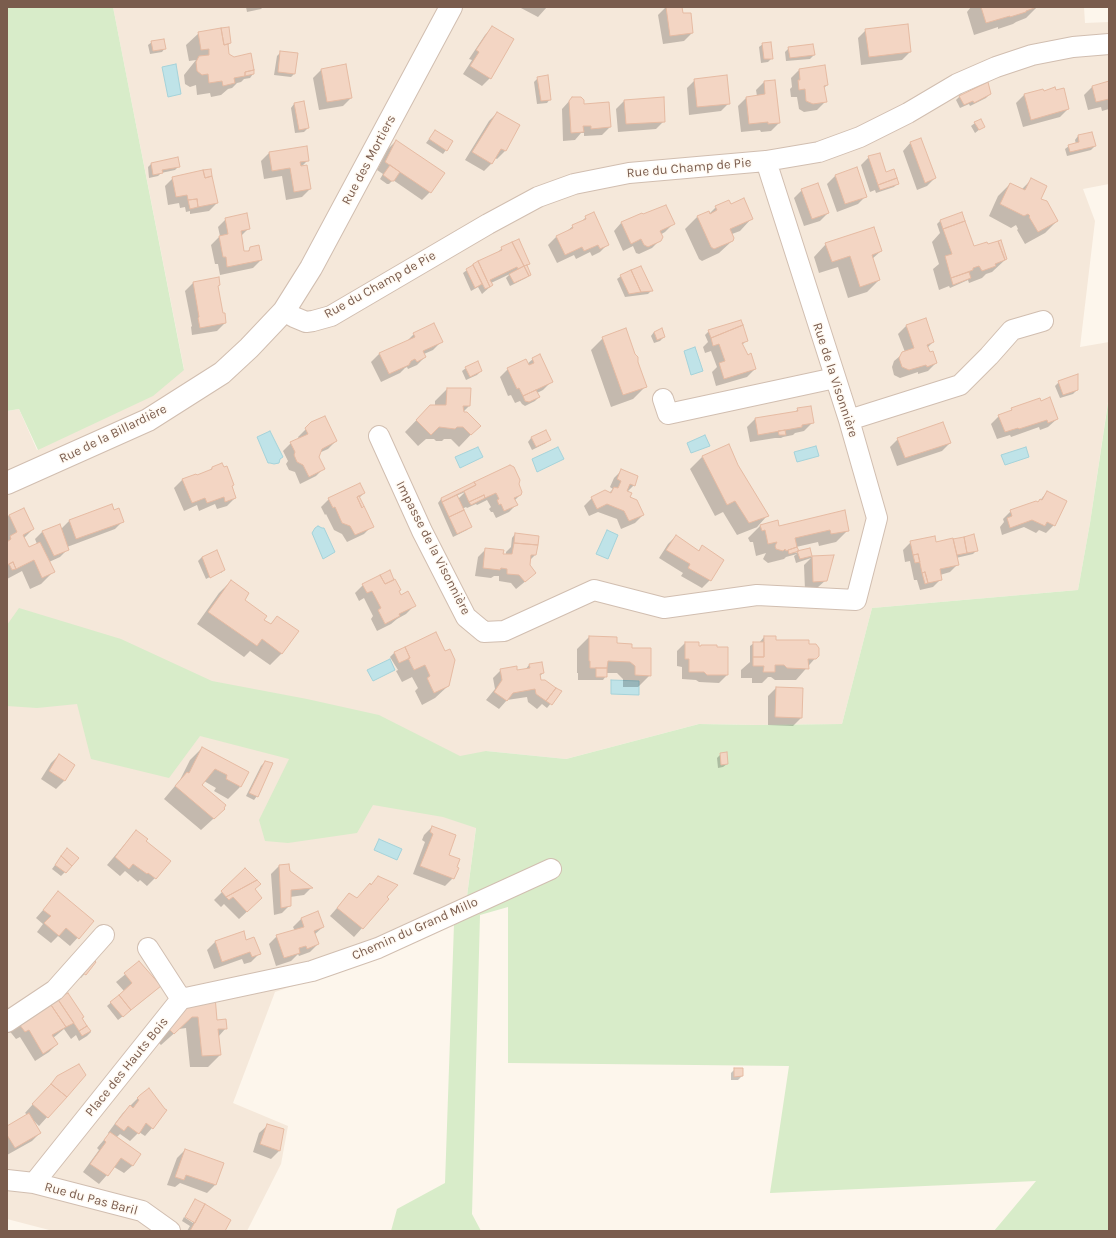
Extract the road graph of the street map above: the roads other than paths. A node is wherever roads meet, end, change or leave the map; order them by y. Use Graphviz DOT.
graph roads {
  1 [pos="452,7"];
  2 [pos="1109,44"];
  3 [pos="766,161"];
  4 [pos="284,311"];
  5 [pos="1043,321"];
  6 [pos="835,378"];
  7 [pos="663,399"];
  8 [pos="849,420"];
  9 [pos="379,436"];
  10 [pos="7,483"];
  11 [pos="856,600"];
  12 [pos="551,869"];
  13 [pos="104,935"];
  14 [pos="148,948"];
  15 [pos="181,999"];
  16 [pos="7,1022"];
  17 [pos="7,1180"];
  18 [pos="34,1183"];
  19 [pos="170,1231"];
  1 -- 4 [label="street, Rue des Mortiers"];
  2 -- 3 [label="street, Rue du Champ de Pie"];
  3 -- 4 [label="street, Rue du Champ de Pie"];
  3 -- 6 [label="street, Rue de la Visonnière"];
  4 -- 10 [label="street, Rue de la Billardière"];
  5 -- 8 [label="street"];
  6 -- 7 [label="street"];
  6 -- 8 [label="street, Rue de la Visonnière"];
  8 -- 11 [label="street, Rue de la Visonnière"];
  9 -- 11 [label="street, Impasse de la Visonnière"];
  12 -- 15 [label="street, Chemin du Grand Millo"];
  13 -- 16 [label="street"];
  14 -- 15 [label="street"];
  15 -- 18 [label="street, Place des Hauts Bois"];
  17 -- 18 [label="street, Rue du Pas Baril"];
  18 -- 19 [label="street, Rue du Pas Baril"];
}
